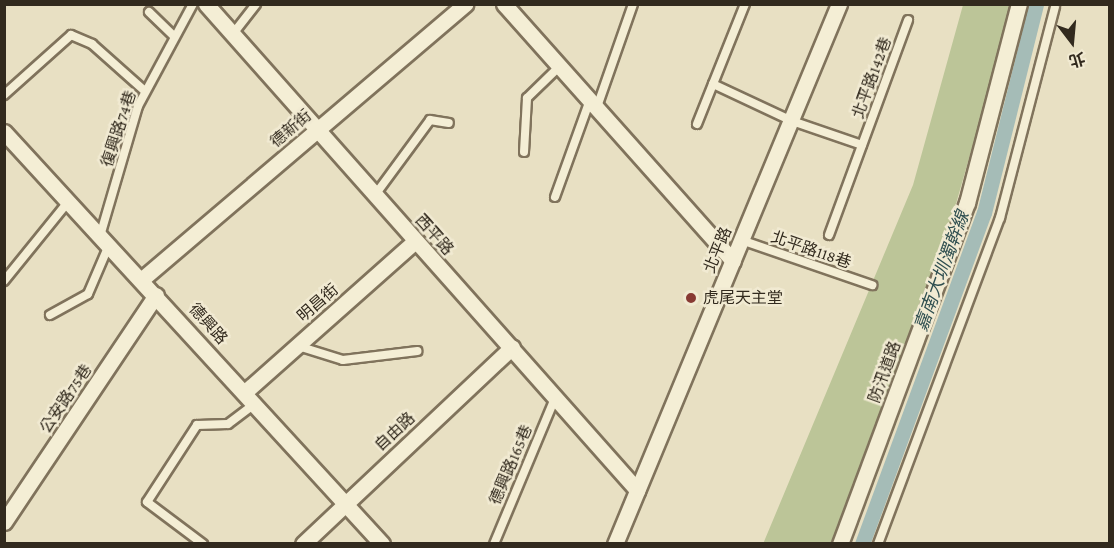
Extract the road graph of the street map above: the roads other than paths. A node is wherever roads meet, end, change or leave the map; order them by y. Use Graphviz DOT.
graph roads {
  1 [pos="194,4"];
  2 [pos="206,4"];
  3 [pos="256,4"];
  4 [pos="465,4"];
  5 [pos="504,4"];
  6 [pos="633,4"];
  7 [pos="745,4"];
  8 [pos="839,4"];
  9 [pos="1020,4"];
  10 [pos="1055,7"];
  11 [pos="149,12"];
  12 [pos="908,20"];
  13 [pos="232,35"];
  14 [pos="174,36"];
  15 [pos="560,66"];
  16 [pos="712,84"];
  17 [pos="145,91"];
  18 [pos="4,95"];
  19 [pos="594,103"];
  20 [pos="792,120"];
  21 [pos="449,123"];
  22 [pos="697,124"];
  23 [pos="317,131"];
  24 [pos="7,139"];
  25 [pos="862,146"];
  26 [pos="524,152"];
  27 [pos="375,196"];
  28 [pos="555,197"];
  29 [pos="68,202"];
  30 [pos="829,236"];
  31 [pos="741,240"];
  32 [pos="104,241"];
  33 [pos="415,241"];
  34 [pos="733,261"];
  35 [pos="141,280"];
  36 [pos="4,281"];
  37 [pos="872,285"];
  38 [pos="156,295"];
  39 [pos="50,315"];
  40 [pos="296,346"];
  41 [pos="512,347"];
  42 [pos="417,351"];
  43 [pos="250,398"];
  44 [pos="555,398"];
  45 [pos="637,490"];
  46 [pos="345,503"];
  47 [pos="4,522"];
  48 [pos="203,543"];
  49 [pos="303,543"];
  50 [pos="382,543"];
  51 [pos="494,543"];
  52 [pos="615,543"];
  53 [pos="840,543"];
  54 [pos="878,543"];
  1 -- 14 [label="lane, 復興路74巷"];
  2 -- 13 [label="street, 西平路"];
  3 -- 13 [label="lane"];
  4 -- 23 [label="street, 德新街"];
  5 -- 15 [label="street"];
  6 -- 19 [label="lane"];
  7 -- 16 [label="lane"];
  8 -- 20 [label="street, 北平路"];
  9 -- 53 [label="street, 防汛道路"];
  10 -- 54 [label="lane"];
  11 -- 14 [label="lane"];
  12 -- 25 [label="lane, 北平路142巷"];
  13 -- 23 [label="street, 西平路"];
  14 -- 17 [label="lane, 復興路74巷"];
  15 -- 19 [label="street"];
  15 -- 26 [label="lane"];
  16 -- 20 [label="lane, 北平路142巷"];
  16 -- 22 [label="lane"];
  17 -- 18 [label="lane"];
  17 -- 32 [label="lane, 復興路74巷"];
  19 -- 28 [label="lane"];
  19 -- 34 [label="street"];
  20 -- 25 [label="lane, 北平路142巷"];
  20 -- 31 [label="street, 北平路"];
  21 -- 27 [label="lane"];
  23 -- 27 [label="street, 西平路"];
  23 -- 35 [label="street, 德新街"];
  24 -- 29 [label="street, 德興路"];
  25 -- 30 [label="lane, 北平路142巷"];
  27 -- 33 [label="street, 西平路"];
  29 -- 32 [label="street, 德興路"];
  29 -- 36 [label="lane"];
  31 -- 34 [label="street, 北平路"];
  31 -- 37 [label="lane, 北平路118巷"];
  32 -- 35 [label="street, 德興路"];
  32 -- 39 [label="lane, 復興路74巷"];
  33 -- 40 [label="street, 明昌街"];
  33 -- 41 [label="street, 西平路"];
  34 -- 45 [label="street, 北平路"];
  35 -- 38 [label="street, 德興路"];
  38 -- 43 [label="street, 德興路"];
  38 -- 47 [label="street, 公安路75巷"];
  40 -- 42 [label="lane"];
  40 -- 43 [label="street, 明昌街"];
  41 -- 44 [label="street, 西平路"];
  41 -- 46 [label="street, 自由路"];
  43 -- 46 [label="street, 德興路"];
  43 -- 48 [label="lane"];
  44 -- 45 [label="street, 西平路"];
  44 -- 51 [label="lane, 德興路165巷"];
  45 -- 52 [label="street, 北平路"];
  46 -- 49 [label="street, 自由路"];
  46 -- 50 [label="street, 德興路"];
}
